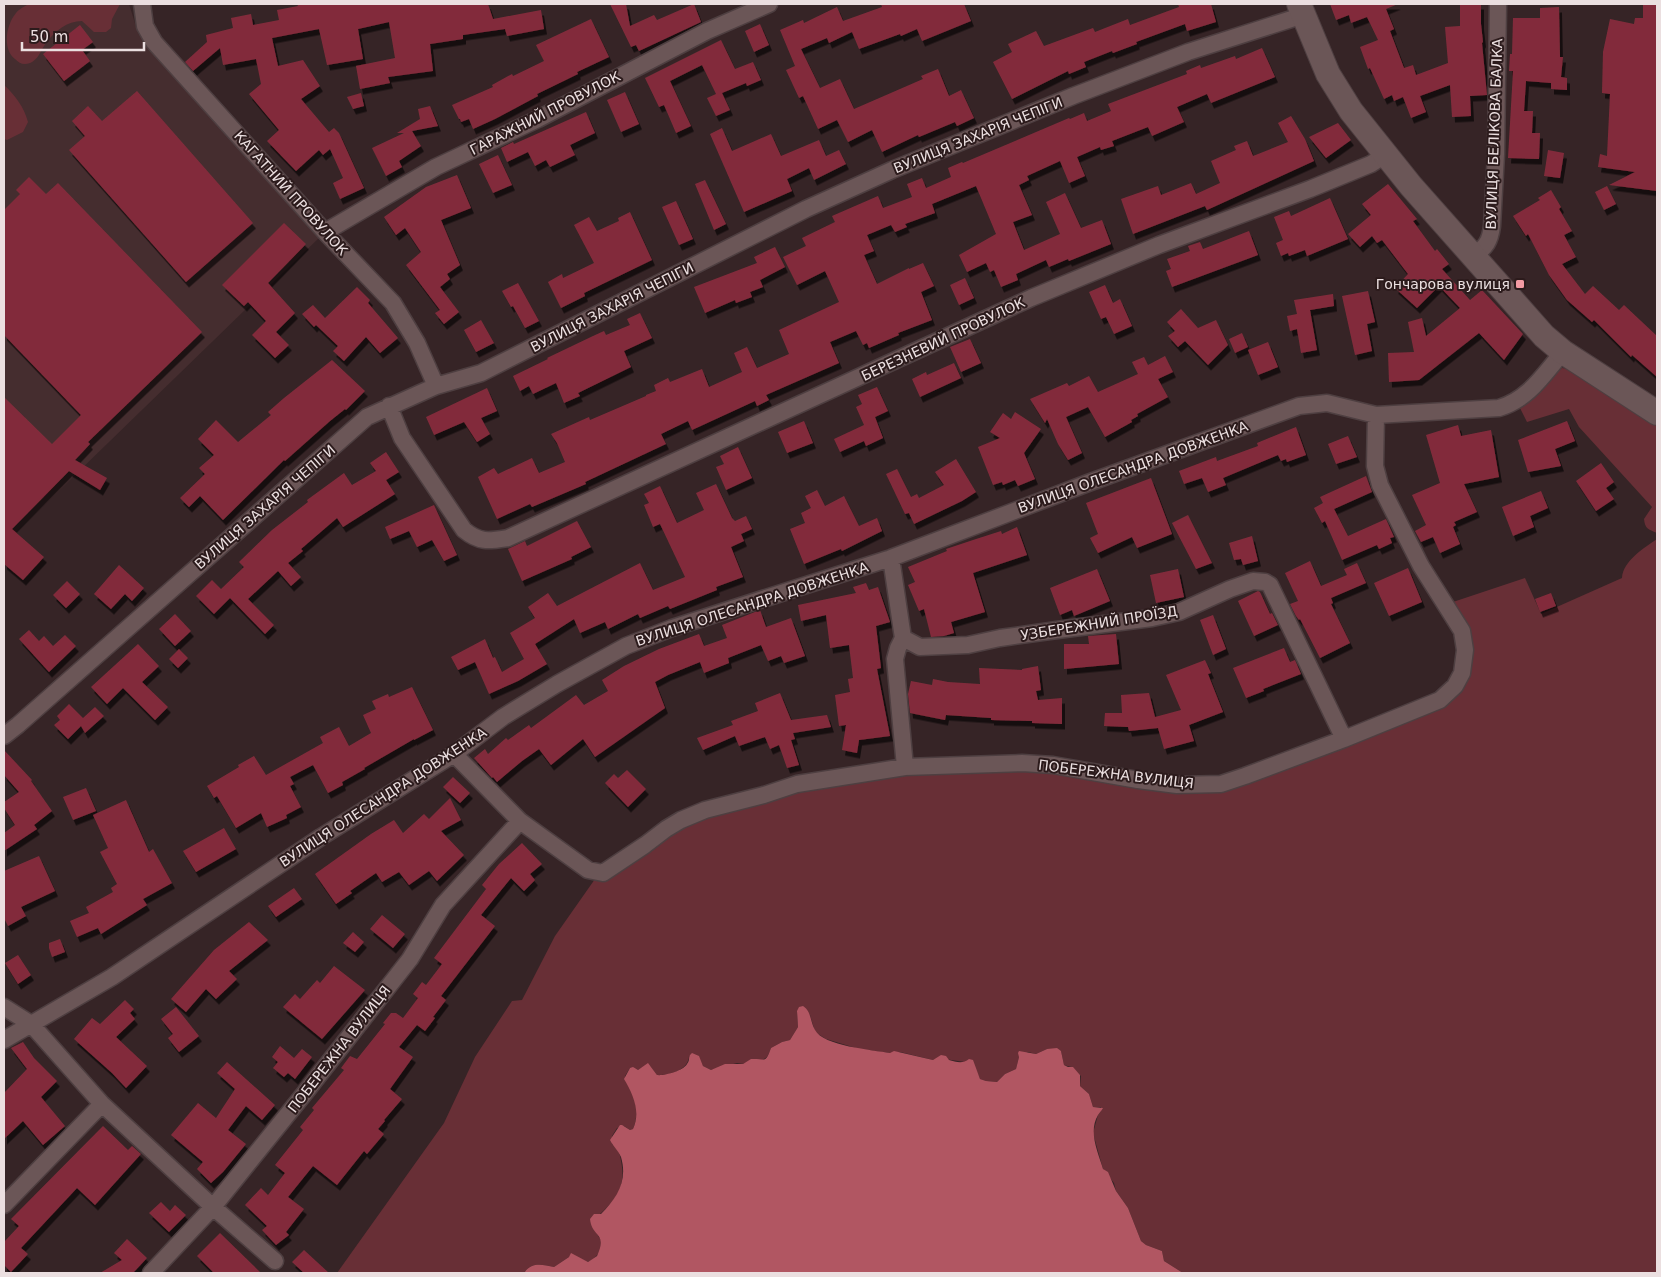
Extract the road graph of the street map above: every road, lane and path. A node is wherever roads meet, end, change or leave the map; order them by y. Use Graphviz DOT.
graph roads {
  1 [pos="142,4"];
  2 [pos="769,4"];
  3 [pos="1498,4"];
  4 [pos="1302,10"];
  5 [pos="1385,155"];
  6 [pos="326,232"];
  7 [pos="1474,257"];
  8 [pos="1563,352"];
  9 [pos="436,386"];
  10 [pos="388,406"];
  11 [pos="1657,414"];
  12 [pos="1376,415"];
  13 [pos="891,558"];
  14 [pos="903,638"];
  15 [pos="4,736"];
  16 [pos="1344,739"];
  17 [pos="454,754"];
  18 [pos="905,767"];
  19 [pos="520,821"];
  20 [pos="4,1006"];
  21 [pos="31,1024"];
  22 [pos="4,1040"];
  23 [pos="102,1104"];
  24 [pos="4,1205"];
  25 [pos="213,1207"];
  26 [pos="275,1261"];
  27 [pos="151,1273"];
  1 -- 6 [label="street, КАГАТНИЙ ПРОВУЛОК"];
  2 -- 6 [label="street, ГАРАЖНИЙ ПРОВУЛОК"];
  3 -- 7 [label="street, ВУЛИЦЯ БЕЛІКОВА БАЛКА"];
  4 -- 5 [label="street"];
  4 -- 9 [label="street, ВУЛИЦЯ ЗАХАРІЯ ЧЕПІГИ"];
  5 -- 7 [label="street"];
  5 -- 10 [label="street, БЕРЕЗНЕВИЙ ПРОВУЛОК"];
  6 -- 9 [label="street, КАГАТНИЙ ПРОВУЛОК"];
  7 -- 8 [label="street"];
  8 -- 11 [label="street"];
  8 -- 12 [label="street, ВУЛИЦЯ ОЛЕСАНДРА ДОВЖЕНКА"];
  9 -- 10 [label="street, ВУЛИЦЯ ЗАХАРІЯ ЧЕПІГИ"];
  10 -- 15 [label="street, ВУЛИЦЯ ЗАХАРІЯ ЧЕПІГИ"];
  12 -- 13 [label="street, ВУЛИЦЯ ОЛЕСАНДРА ДОВЖЕНКА"];
  12 -- 16 [label="street, ПОБЕРЕЖНА ВУЛИЦЯ"];
  13 -- 14 [label="street"];
  13 -- 17 [label="street, ВУЛИЦЯ ОЛЕСАНДРА ДОВЖЕНКА"];
  14 -- 16 [label="street, УЗБЕРЕЖНИЙ ПРОЇЗД"];
  14 -- 18 [label="street"];
  16 -- 18 [label="street, ПОБЕРЕЖНА ВУЛИЦЯ"];
  17 -- 19 [label="street"];
  17 -- 21 [label="street, ВУЛИЦЯ ОЛЕСАНДРА ДОВЖЕНКА"];
  18 -- 19 [label="street, ПОБЕРЕЖНА ВУЛИЦЯ"];
  19 -- 25 [label="street, ПОБЕРЕЖНА ВУЛИЦЯ"];
  20 -- 21 [label="street"];
  21 -- 22 [label="street, ВУЛИЦЯ ОЛЕСАНДРА ДОВЖЕНКА"];
  21 -- 23 [label="street"];
  23 -- 24 [label="street"];
  23 -- 25 [label="street"];
  25 -- 26 [label="street"];
  25 -- 27 [label="street, ПОБЕРЕЖНА ВУЛИЦЯ"];
}
